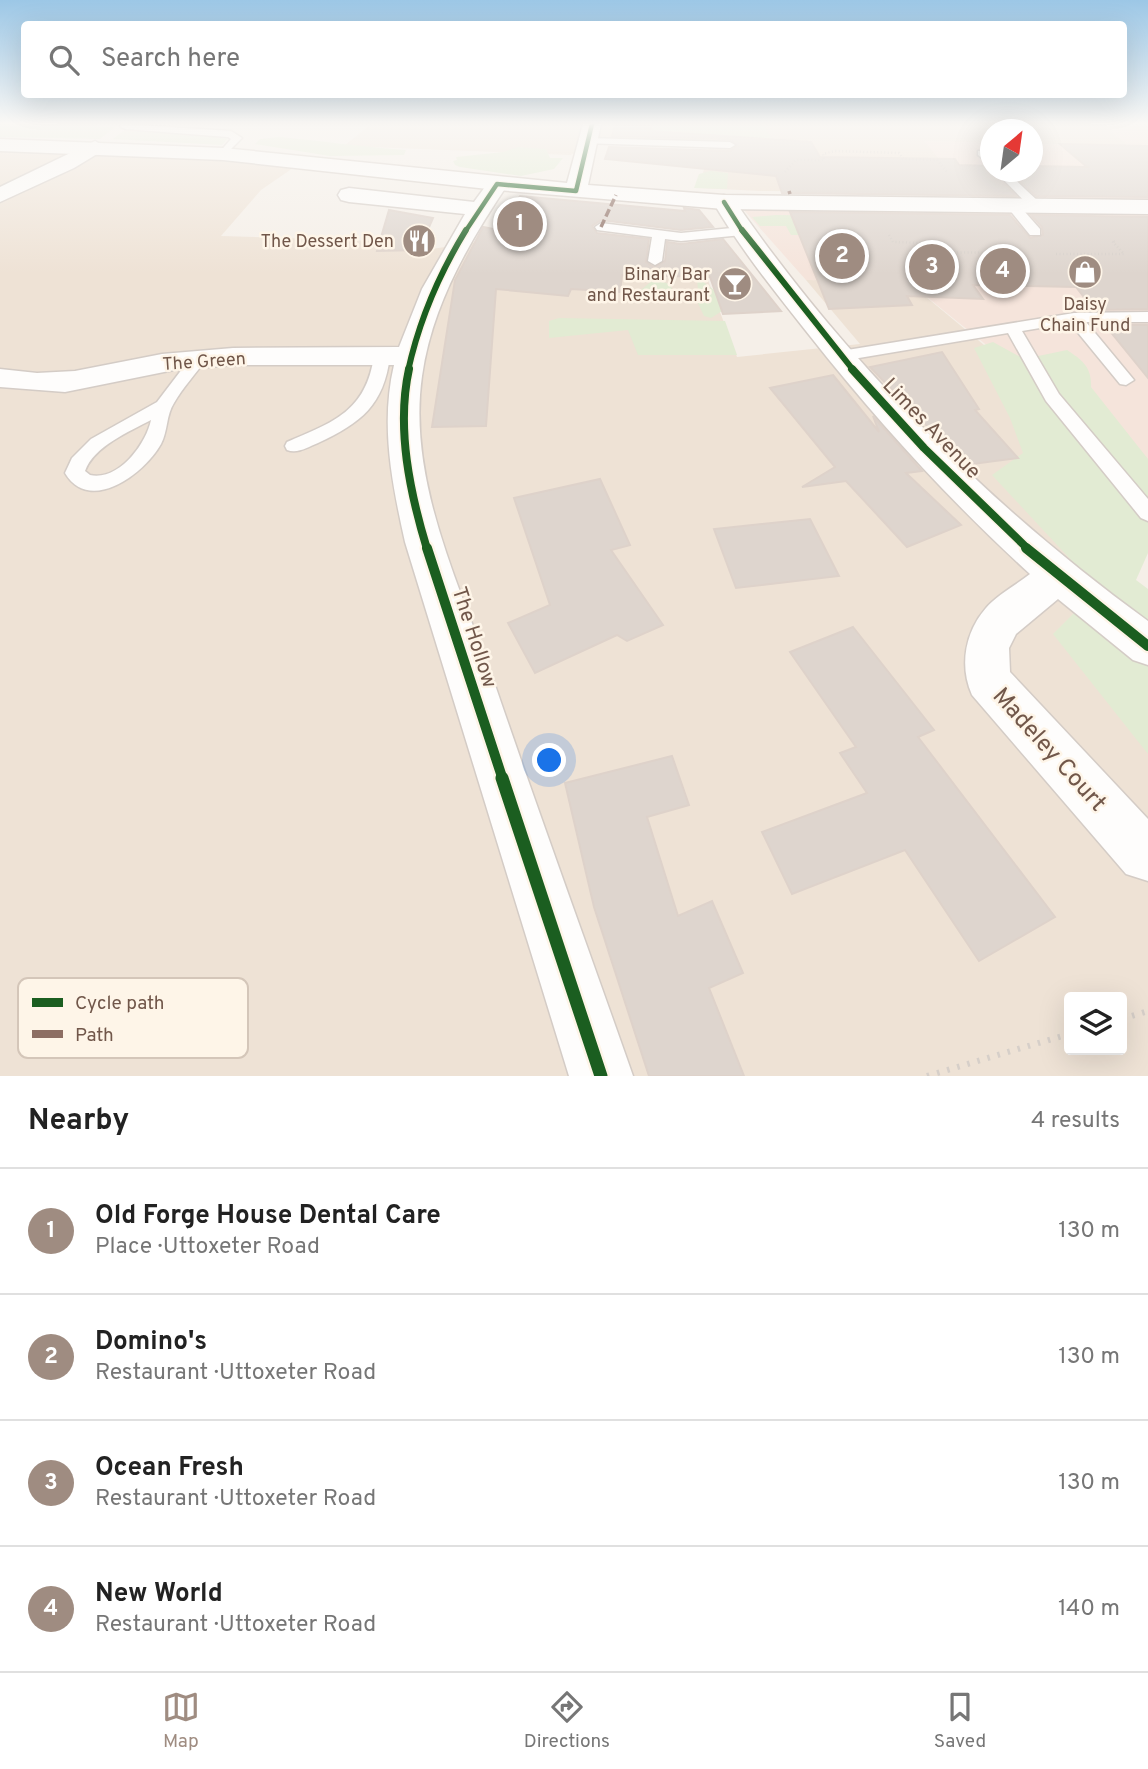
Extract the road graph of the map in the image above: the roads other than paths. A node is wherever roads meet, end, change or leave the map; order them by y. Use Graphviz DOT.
graph roads {
  1 [pos="45,174"];
  2 [pos="348,174"];
  3 [pos="580,174"];
  4 [pos="1011,182"];
  5 [pos="576,191"];
  6 [pos="0,195"];
  7 [pos="349,195"];
  8 [pos="488,197"];
  9 [pos="724,202"];
  10 [pos="1013,206"];
  11 [pos="1036,206"];
  12 [pos="1148,207"];
  13 [pos="601,227"];
  14 [pos="741,231"];
  15 [pos="1035,232"];
  16 [pos="659,236"];
  17 [pos="655,261"];
  18 [pos="1148,317"];
  19 [pos="1074,318"];
  20 [pos="1013,329"];
  21 [pos="396,356"];
  22 [pos="841,356"];
  23 [pos="198,359"];
  24 [pos="1126,380"];
  25 [pos="7,383"];
  26 [pos="162,406"];
  27 [pos="294,446"];
  28 [pos="1148,513"];
  29 [pos="1057,576"];
  30 [pos="1148,646"];
  31 [pos="1145,855"];
  32 [pos="601,1076"];
  1 -- 6 [label="street"];
  2 -- 8 [label="street"];
  3 -- 5 [label="street"];
  4 -- 11 [label="lane"];
  5 -- 8 [label="street"];
  5 -- 9 [label="street"];
  7 -- 8 [label="street"];
  8 -- 21 [label="street, The Hollow"];
  9 -- 10 [label="street"];
  9 -- 14 [label="street, Limes Avenue"];
  10 -- 11 [label="street"];
  10 -- 15 [label="lane"];
  11 -- 12 [label="street"];
  13 -- 16 [label="lane"];
  14 -- 16 [label="lane"];
  14 -- 22 [label="street, Limes Avenue"];
  16 -- 17 [label="lane"];
  18 -- 19 [label="lane"];
  19 -- 20 [label="lane"];
  19 -- 24 [label="lane"];
  20 -- 22 [label="lane"];
  20 -- 28 [label="lane"];
  21 -- 23 [label="street, The Green"];
  21 -- 27 [label="lane"];
  21 -- 32 [label="street, The Hollow"];
  22 -- 29 [label="street, Limes Avenue"];
  23 -- 25 [label="street, The Green"];
  23 -- 26 [label="lane"];
  26 -- 26 [label="lane"];
  29 -- 30 [label="street, Limes Avenue"];
  29 -- 31 [label="street, Madeley Court"];
}
